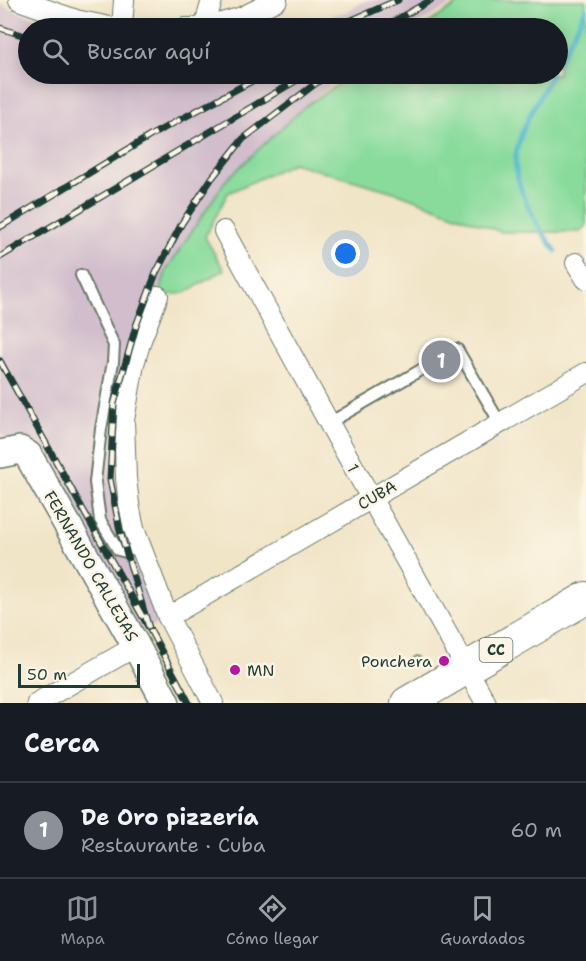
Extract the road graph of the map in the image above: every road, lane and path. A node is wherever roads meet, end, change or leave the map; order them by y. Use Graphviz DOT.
graph roads {
  1 [pos="19,0"];
  2 [pos="124,0"];
  3 [pos="212,0"];
  4 [pos="277,0"];
  5 [pos="70,18"];
  6 [pos="123,18"];
  7 [pos="207,18"];
  8 [pos="239,18"];
  9 [pos="224,231"];
  10 [pos="81,275"];
  11 [pos="158,296"];
  12 [pos="586,373"];
  13 [pos="328,423"];
  14 [pos="501,423"];
  15 [pos="0,453"];
  16 [pos="371,499"];
  17 [pos="140,545"];
  18 [pos="586,598"];
  19 [pos="168,617"];
  20 [pos="136,646"];
  21 [pos="465,668"];
  22 [pos="37,703"];
  23 [pos="166,703"];
  24 [pos="213,703"];
  25 [pos="407,703"];
  26 [pos="486,703"];
  1 -- 5 [label="street"];
  2 -- 6 [label="street"];
  3 -- 7 [label="street"];
  4 -- 8 [label="street"];
  9 -- 13 [label="street, 1"];
  10 -- 17 [label="lane"];
  11 -- 17 [label="street"];
  12 -- 14 [label="street, CUBA"];
  13 -- 14 [label="lane"];
  13 -- 16 [label="street, 1"];
  14 -- 16 [label="street, CUBA"];
  15 -- 20 [label="street, FERNANDO CALLEJAS"];
  16 -- 19 [label="street, CUBA"];
  16 -- 21 [label="street, 1"];
  17 -- 19 [label="street"];
  18 -- 21 [label="main road, CC"];
  19 -- 24 [label="street"];
  20 -- 22 [label="street"];
  20 -- 23 [label="street, FERNANDO CALLEJAS"];
  21 -- 25 [label="main road, CC"];
  21 -- 26 [label="street, 1"];
}
